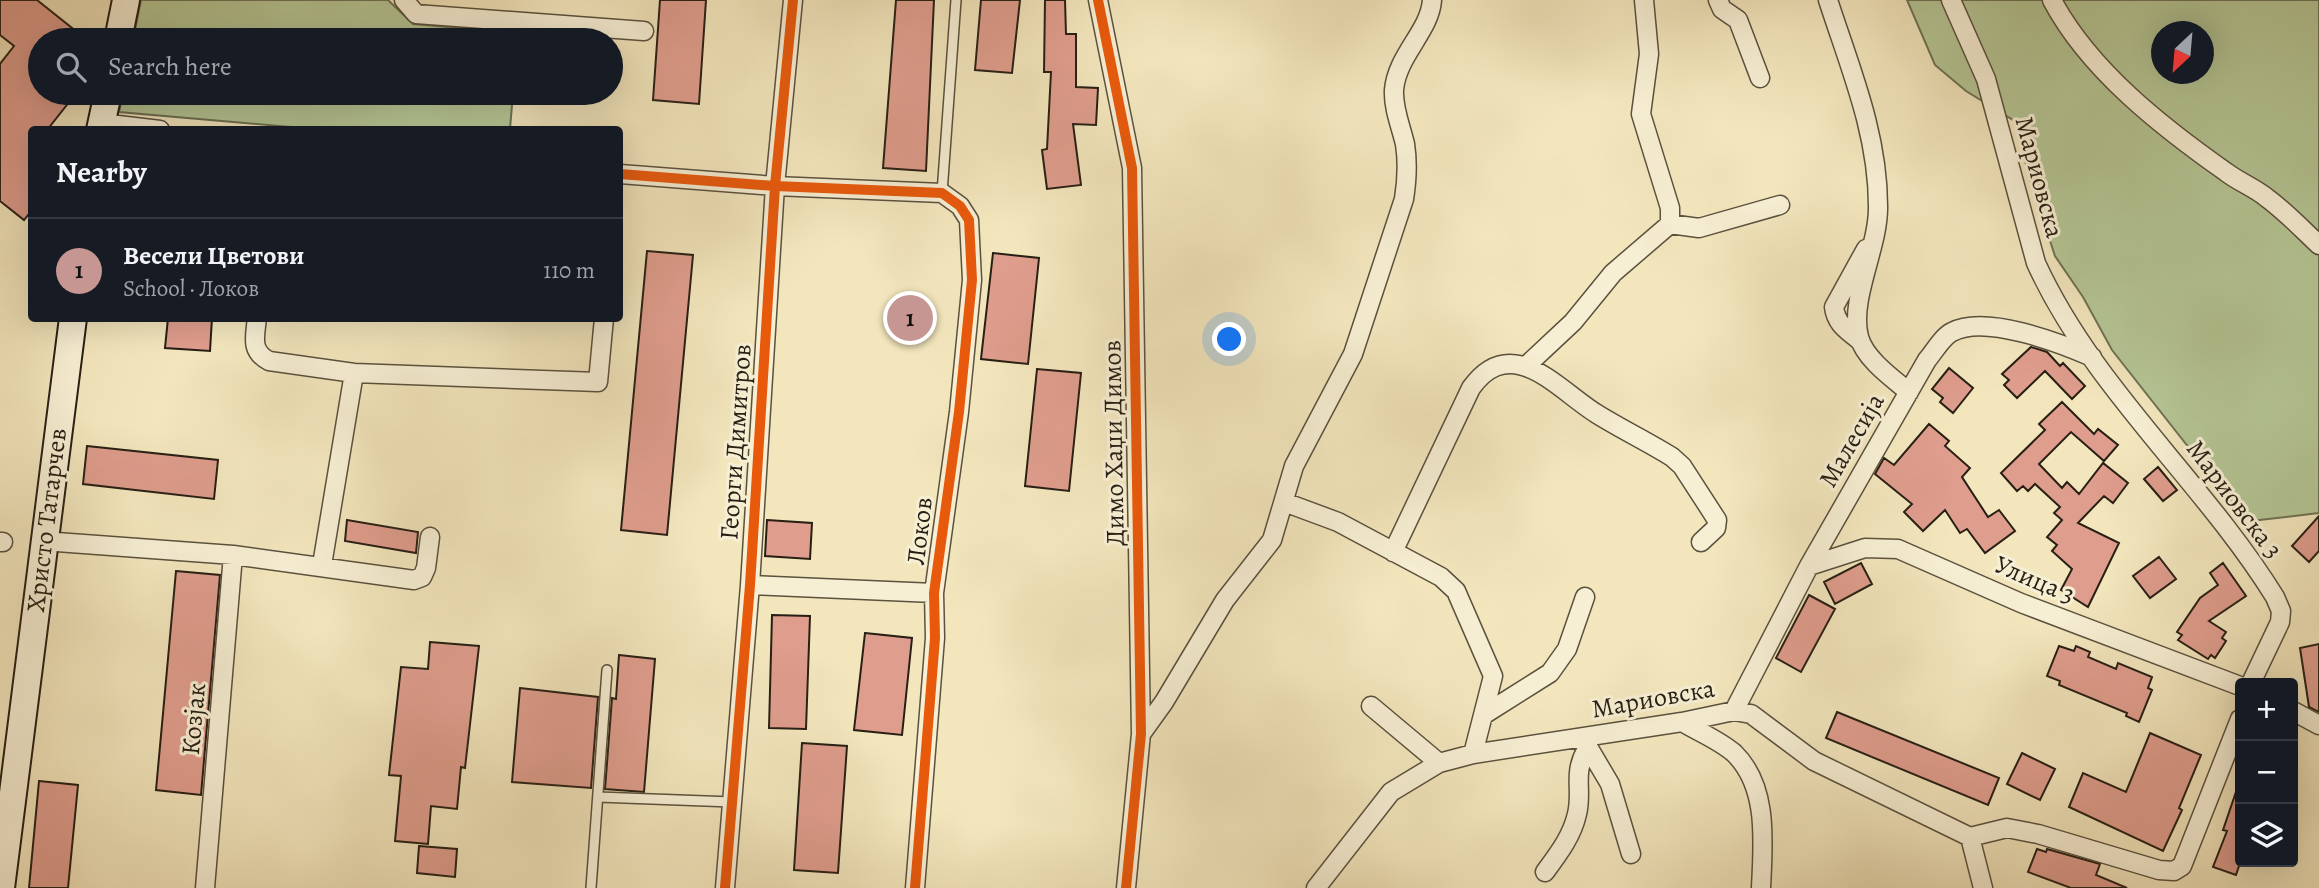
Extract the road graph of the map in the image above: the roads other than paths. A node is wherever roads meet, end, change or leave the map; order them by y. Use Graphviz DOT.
graph roads {
  1 [pos="126,0"];
  2 [pos="404,0"];
  3 [pos="793,0"];
  4 [pos="956,0"];
  5 [pos="1098,0"];
  6 [pos="1644,0"];
  7 [pos="1717,0"];
  8 [pos="1828,0"];
  9 [pos="1951,0"];
  10 [pos="2052,0"];
  11 [pos="1435,3"];
  12 [pos="120,28"];
  13 [pos="604,28"];
  14 [pos="623,29"];
  15 [pos="644,31"];
  16 [pos="1760,78"];
  17 [pos="105,105"];
  18 [pos="101,126"];
  19 [pos="623,174"];
  20 [pos="775,186"];
  21 [pos="942,193"];
  22 [pos="1780,205"];
  23 [pos="1670,224"];
  24 [pos="1878,228"];
  25 [pos="2319,245"];
  26 [pos="72,322"];
  27 [pos="257,322"];
  28 [pos="604,322"];
  29 [pos="1860,340"];
  30 [pos="2095,358"];
  31 [pos="1526,366"];
  32 [pos="354,373"];
  33 [pos="1909,392"];
  34 [pos="1284,502"];
  35 [pos="430,537"];
  36 [pos="43,541"];
  37 [pos="1701,542"];
  38 [pos="1393,552"];
  39 [pos="233,555"];
  40 [pos="322,565"];
  41 [pos="1809,566"];
  42 [pos="750,585"];
  43 [pos="934,593"];
  44 [pos="1585,597"];
  45 [pos="607,670"];
  46 [pos="2253,678"];
  47 [pos="2235,684"];
  48 [pos="1371,706"];
  49 [pos="1734,711"];
  50 [pos="1485,714"];
  51 [pos="2298,714"];
  52 [pos="1682,722"];
  53 [pos="2319,725"];
  54 [pos="2235,732"];
  55 [pos="1141,734"];
  56 [pos="1585,743"];
  57 [pos="1473,754"];
  58 [pos="1439,763"];
  59 [pos="598,797"];
  60 [pos="732,802"];
  61 [pos="1970,837"];
  62 [pos="1631,854"];
  63 [pos="2,858"];
  64 [pos="1545,872"];
  65 [pos="1,888"];
  66 [pos="205,888"];
  67 [pos="591,888"];
  68 [pos="725,888"];
  69 [pos="915,888"];
  70 [pos="1126,888"];
  71 [pos="1317,888"];
  72 [pos="1761,888"];
  73 [pos="1983,888"];
  1 -- 12 [label="street"];
  2 -- 13 [label="street"];
  3 -- 20 [label="street, Георги Димитров"];
  4 -- 21 [label="lane"];
  5 -- 55 [label="street, Димо Хаџи Димов"];
  6 -- 23 [label="street"];
  7 -- 16 [label="street"];
  8 -- 24 [label="street"];
  9 -- 30 [label="street, Мариовска"];
  10 -- 25 [label="street"];
  11 -- 34 [label="street"];
  14 -- 15 [label="street"];
  17 -- 18 [label="street"];
  19 -- 20 [label="street"];
  20 -- 21 [label="street"];
  20 -- 42 [label="street, Георги Димитров"];
  21 -- 43 [label="street, Локов"];
  22 -- 23 [label="street"];
  23 -- 31 [label="street"];
  24 -- 29 [label="street"];
  24 -- 29 [label="street"];
  26 -- 36 [label="street, Христо Татарчев"];
  27 -- 32 [label="street"];
  28 -- 32 [label="street"];
  29 -- 33 [label="street"];
  30 -- 33 [label="street, Малесија"];
  30 -- 46 [label="street, Мариовска 3"];
  31 -- 37 [label="street"];
  31 -- 38 [label="street"];
  32 -- 40 [label="street"];
  33 -- 41 [label="street, Малесија"];
  34 -- 38 [label="street"];
  34 -- 55 [label="street"];
  35 -- 40 [label="street"];
  36 -- 39 [label="street"];
  36 -- 63 [label="street, Христо Татарчев"];
  38 -- 50 [label="street"];
  39 -- 40 [label="street"];
  39 -- 66 [label="street, Козјак"];
  41 -- 47 [label="street, Улица 3"];
  41 -- 49 [label="street, Малесија"];
  42 -- 43 [label="street"];
  42 -- 60 [label="street, Георги Димитров"];
  43 -- 69 [label="street, Локов"];
  44 -- 50 [label="street"];
  45 -- 59 [label="lane"];
  48 -- 58 [label="street"];
  49 -- 52 [label="street, Мариовска"];
  49 -- 61 [label="street, Мариовска"];
  50 -- 57 [label="street"];
  51 -- 53 [label="street"];
  52 -- 56 [label="street, Мариовска"];
  52 -- 72 [label="street"];
  54 -- 61 [label="street"];
  55 -- 70 [label="street, Димо Хаџи Димов"];
  56 -- 57 [label="street, Мариовска"];
  56 -- 62 [label="street"];
  56 -- 64 [label="street"];
  57 -- 58 [label="street, Мариовска"];
  58 -- 71 [label="street, Мариовска"];
  59 -- 60 [label="lane"];
  59 -- 67 [label="lane"];
  60 -- 68 [label="street, Георги Димитров"];
  61 -- 73 [label="street"];
  63 -- 65 [label="street, Христо Татарчев"];
}
